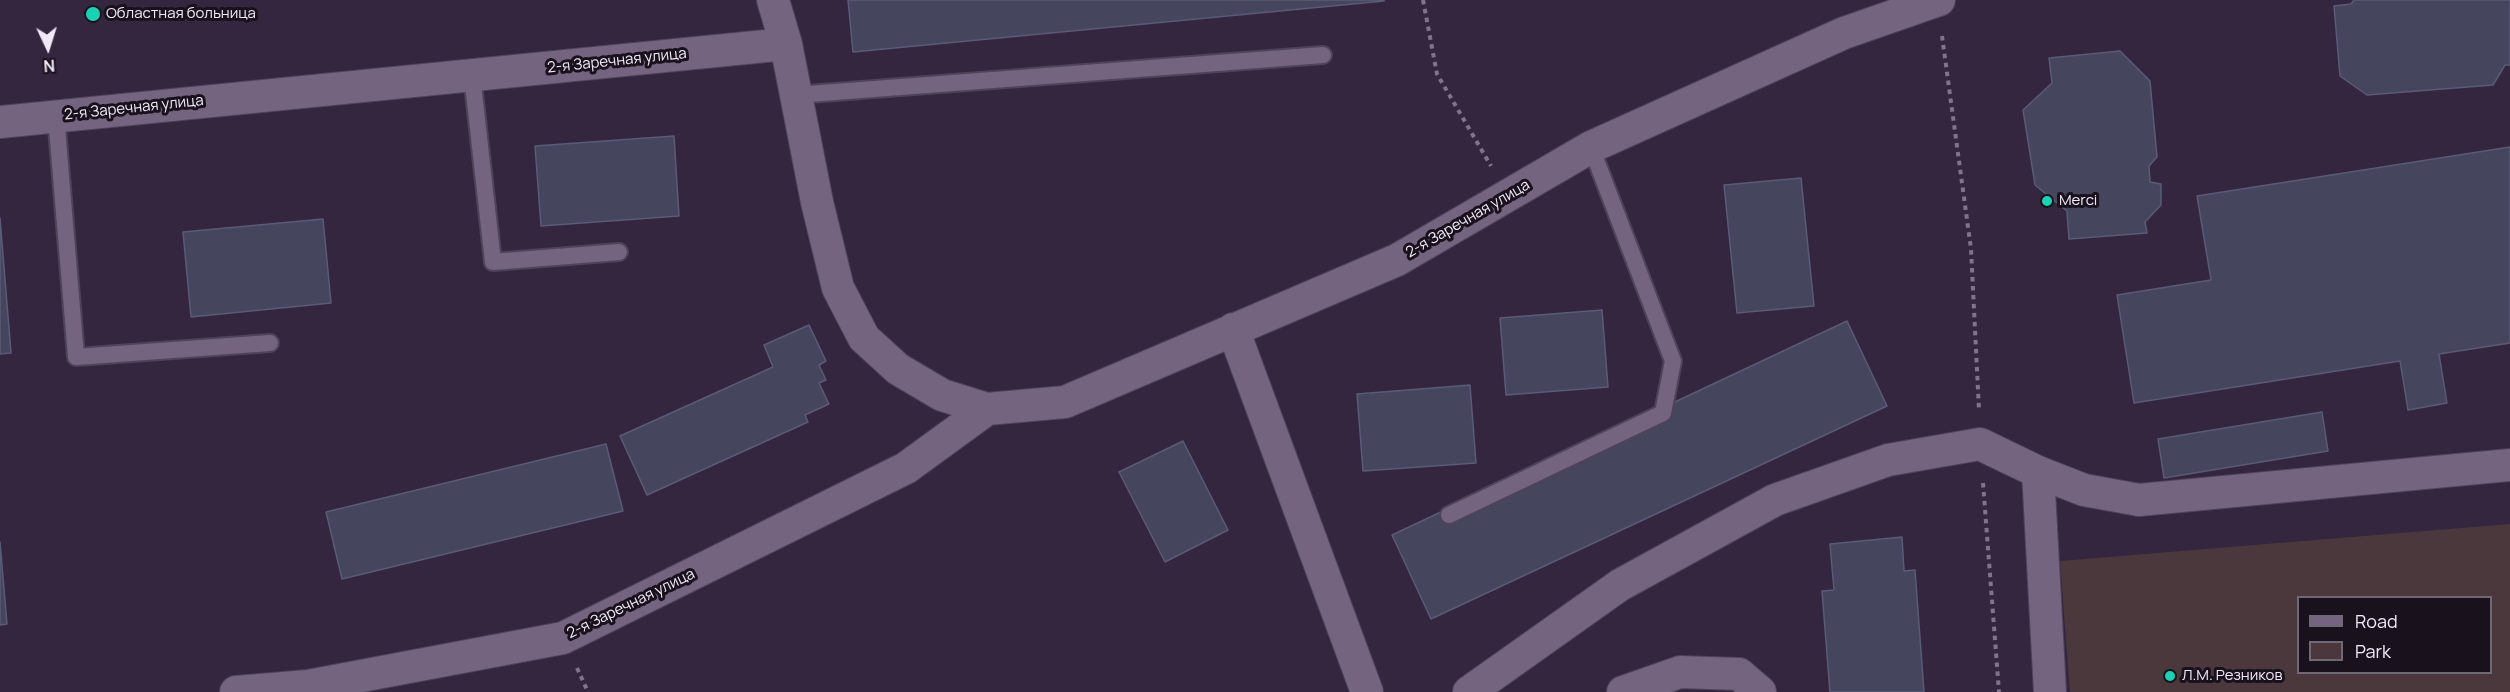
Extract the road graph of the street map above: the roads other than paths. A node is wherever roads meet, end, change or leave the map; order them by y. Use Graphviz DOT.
graph roads {
  1 [pos="773,0"];
  2 [pos="1938,0"];
  3 [pos="786,44"];
  4 [pos="1323,55"];
  5 [pos="472,75"];
  6 [pos="795,95"];
  7 [pos="56,116"];
  8 [pos="0,122"];
  9 [pos="1591,147"];
  10 [pos="619,252"];
  11 [pos="1233,329"];
  12 [pos="270,343"];
  13 [pos="987,409"];
  14 [pos="2510,465"];
  15 [pos="2037,472"];
  16 [pos="1449,515"];
  17 [pos="308,689"];
  18 [pos="236,692"];
  19 [pos="1367,692"];
  20 [pos="1469,692"];
  21 [pos="1623,692"];
  22 [pos="1760,692"];
  23 [pos="2050,692"];
  1 -- 3 [label="street"];
  2 -- 9 [label="street, 2-я Заречная улица"];
  3 -- 5 [label="street, 2-я Заречная улица"];
  3 -- 6 [label="street, 2-я Заречная улица"];
  4 -- 6 [label="lane"];
  5 -- 7 [label="street, 2-я Заречная улица"];
  5 -- 10 [label="lane"];
  6 -- 13 [label="street, 2-я Заречная улица"];
  7 -- 8 [label="street, 2-я Заречная улица"];
  7 -- 12 [label="lane"];
  9 -- 11 [label="street, 2-я Заречная улица"];
  9 -- 16 [label="lane"];
  11 -- 13 [label="street, 2-я Заречная улица"];
  11 -- 19 [label="street"];
  13 -- 17 [label="street, 2-я Заречная улица"];
  14 -- 15 [label="street"];
  15 -- 20 [label="street"];
  15 -- 23 [label="street"];
  17 -- 18 [label="street, 2-я Заречная улица"];
  21 -- 22 [label="street"];
}
